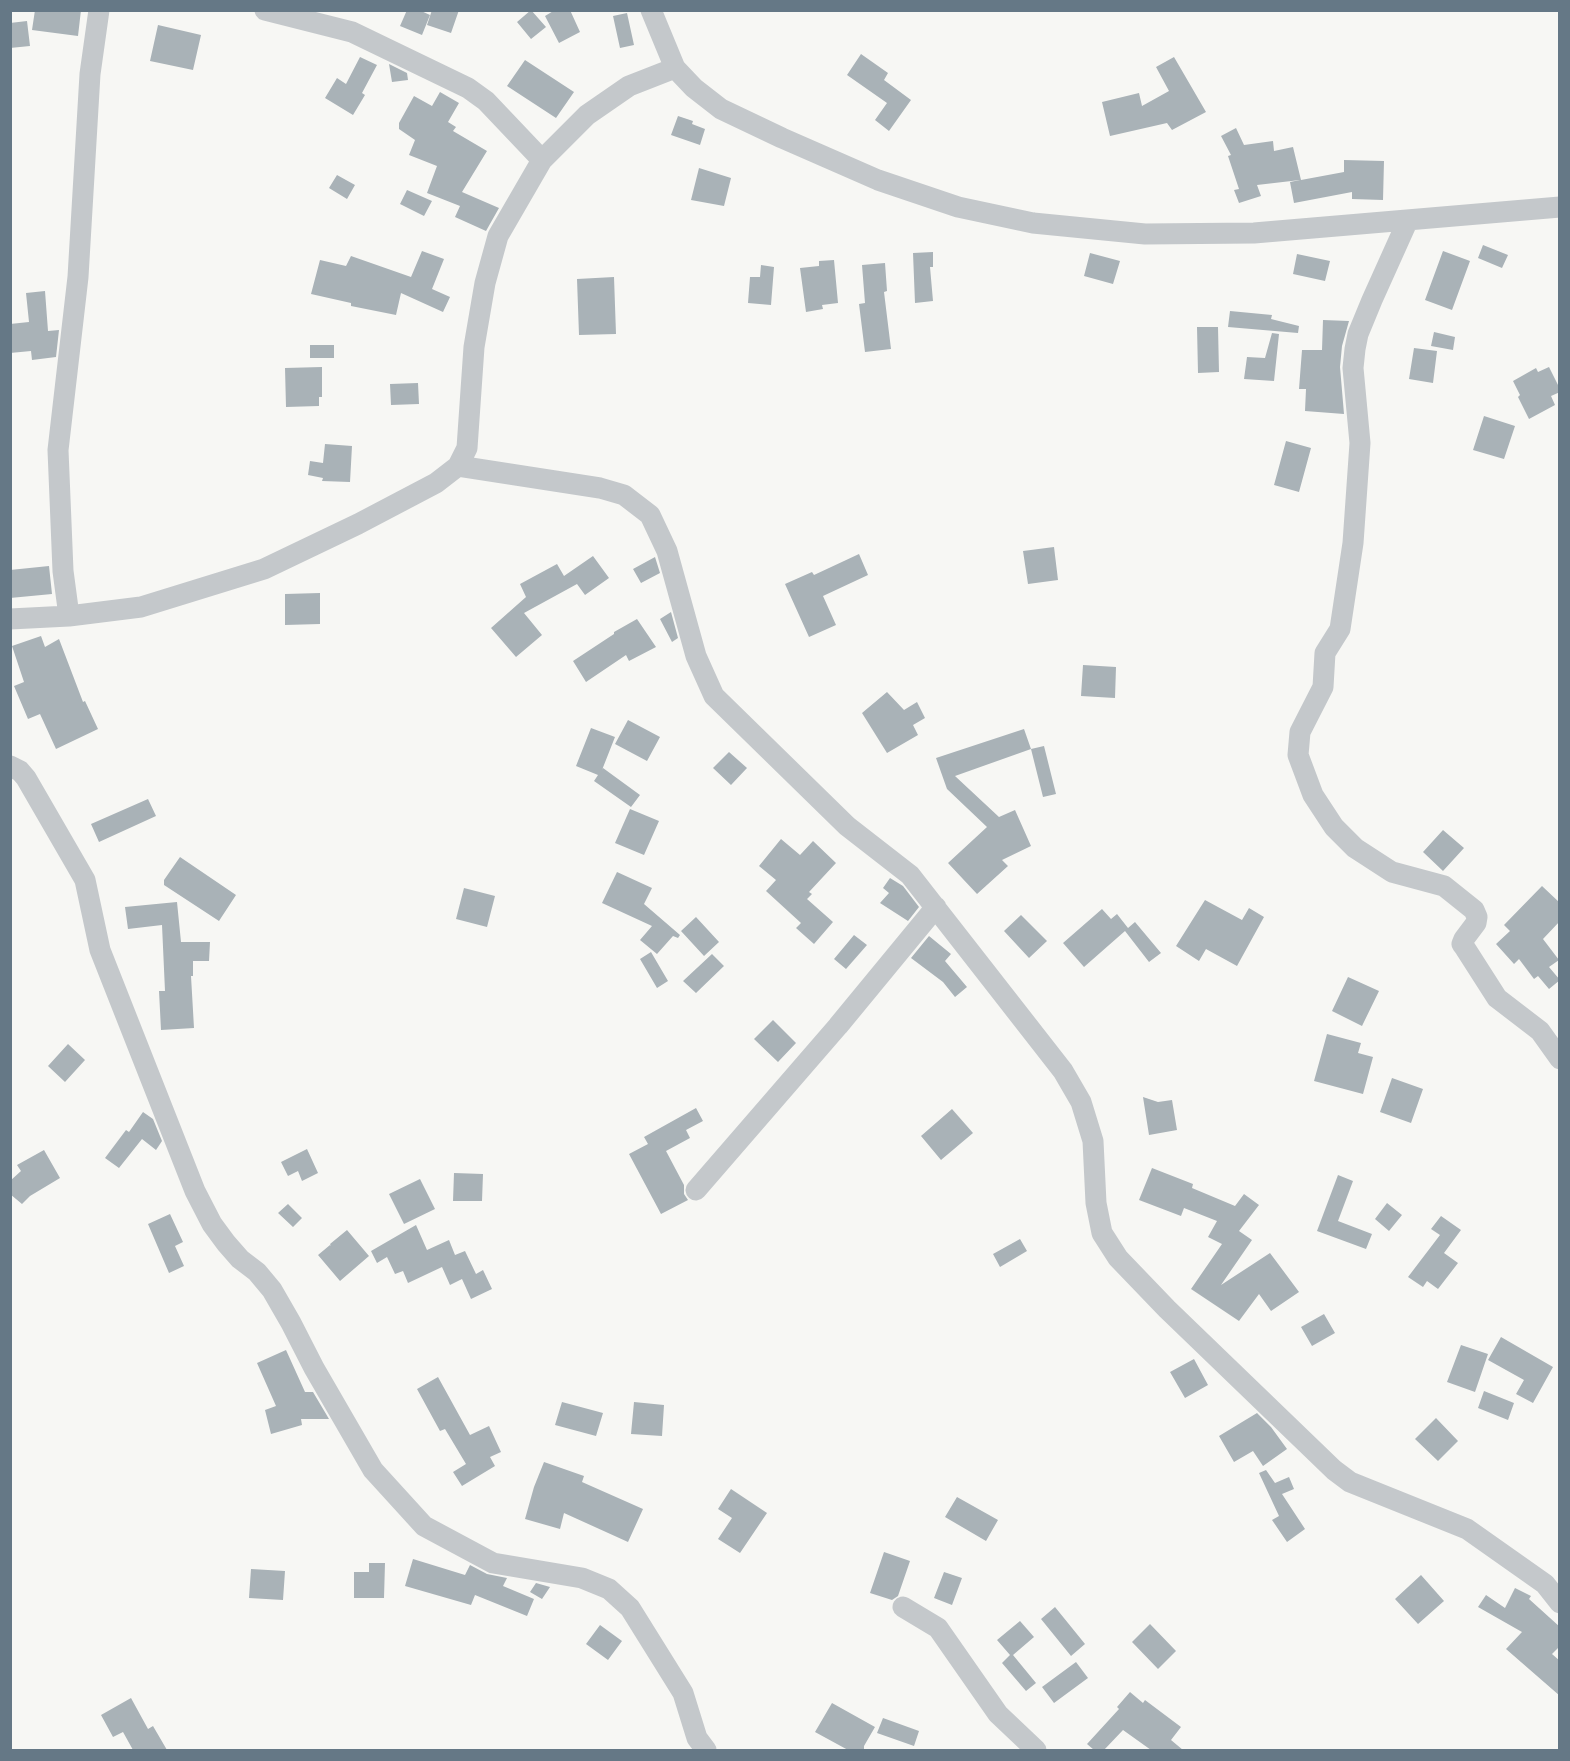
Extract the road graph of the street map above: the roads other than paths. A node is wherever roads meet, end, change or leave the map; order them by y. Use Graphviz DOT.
graph roads {
  1 [pos="99,10"];
  2 [pos="266,10"];
  3 [pos="651,10"];
  4 [pos="675,68"];
  5 [pos="542,160"];
  6 [pos="1560,207"];
  7 [pos="1408,220"];
  8 [pos="458,466"];
  9 [pos="69,616"];
  10 [pos="10,619"];
  11 [pos="10,766"];
  12 [pos="936,907"];
  13 [pos="1560,1059"];
  14 [pos="696,1190"];
  15 [pos="1560,1603"];
  16 [pos="903,1607"];
  17 [pos="706,1750"];
  18 [pos="1036,1750"];
  1 -- 9 [label="street"];
  2 -- 5 [label="street"];
  3 -- 4 [label="street"];
  4 -- 5 [label="street"];
  4 -- 7 [label="street"];
  5 -- 8 [label="street"];
  6 -- 7 [label="street"];
  7 -- 13 [label="street"];
  8 -- 9 [label="street"];
  8 -- 12 [label="street"];
  9 -- 10 [label="street"];
  11 -- 17 [label="street"];
  12 -- 14 [label="street"];
  12 -- 15 [label="street"];
  16 -- 18 [label="street"];
}
